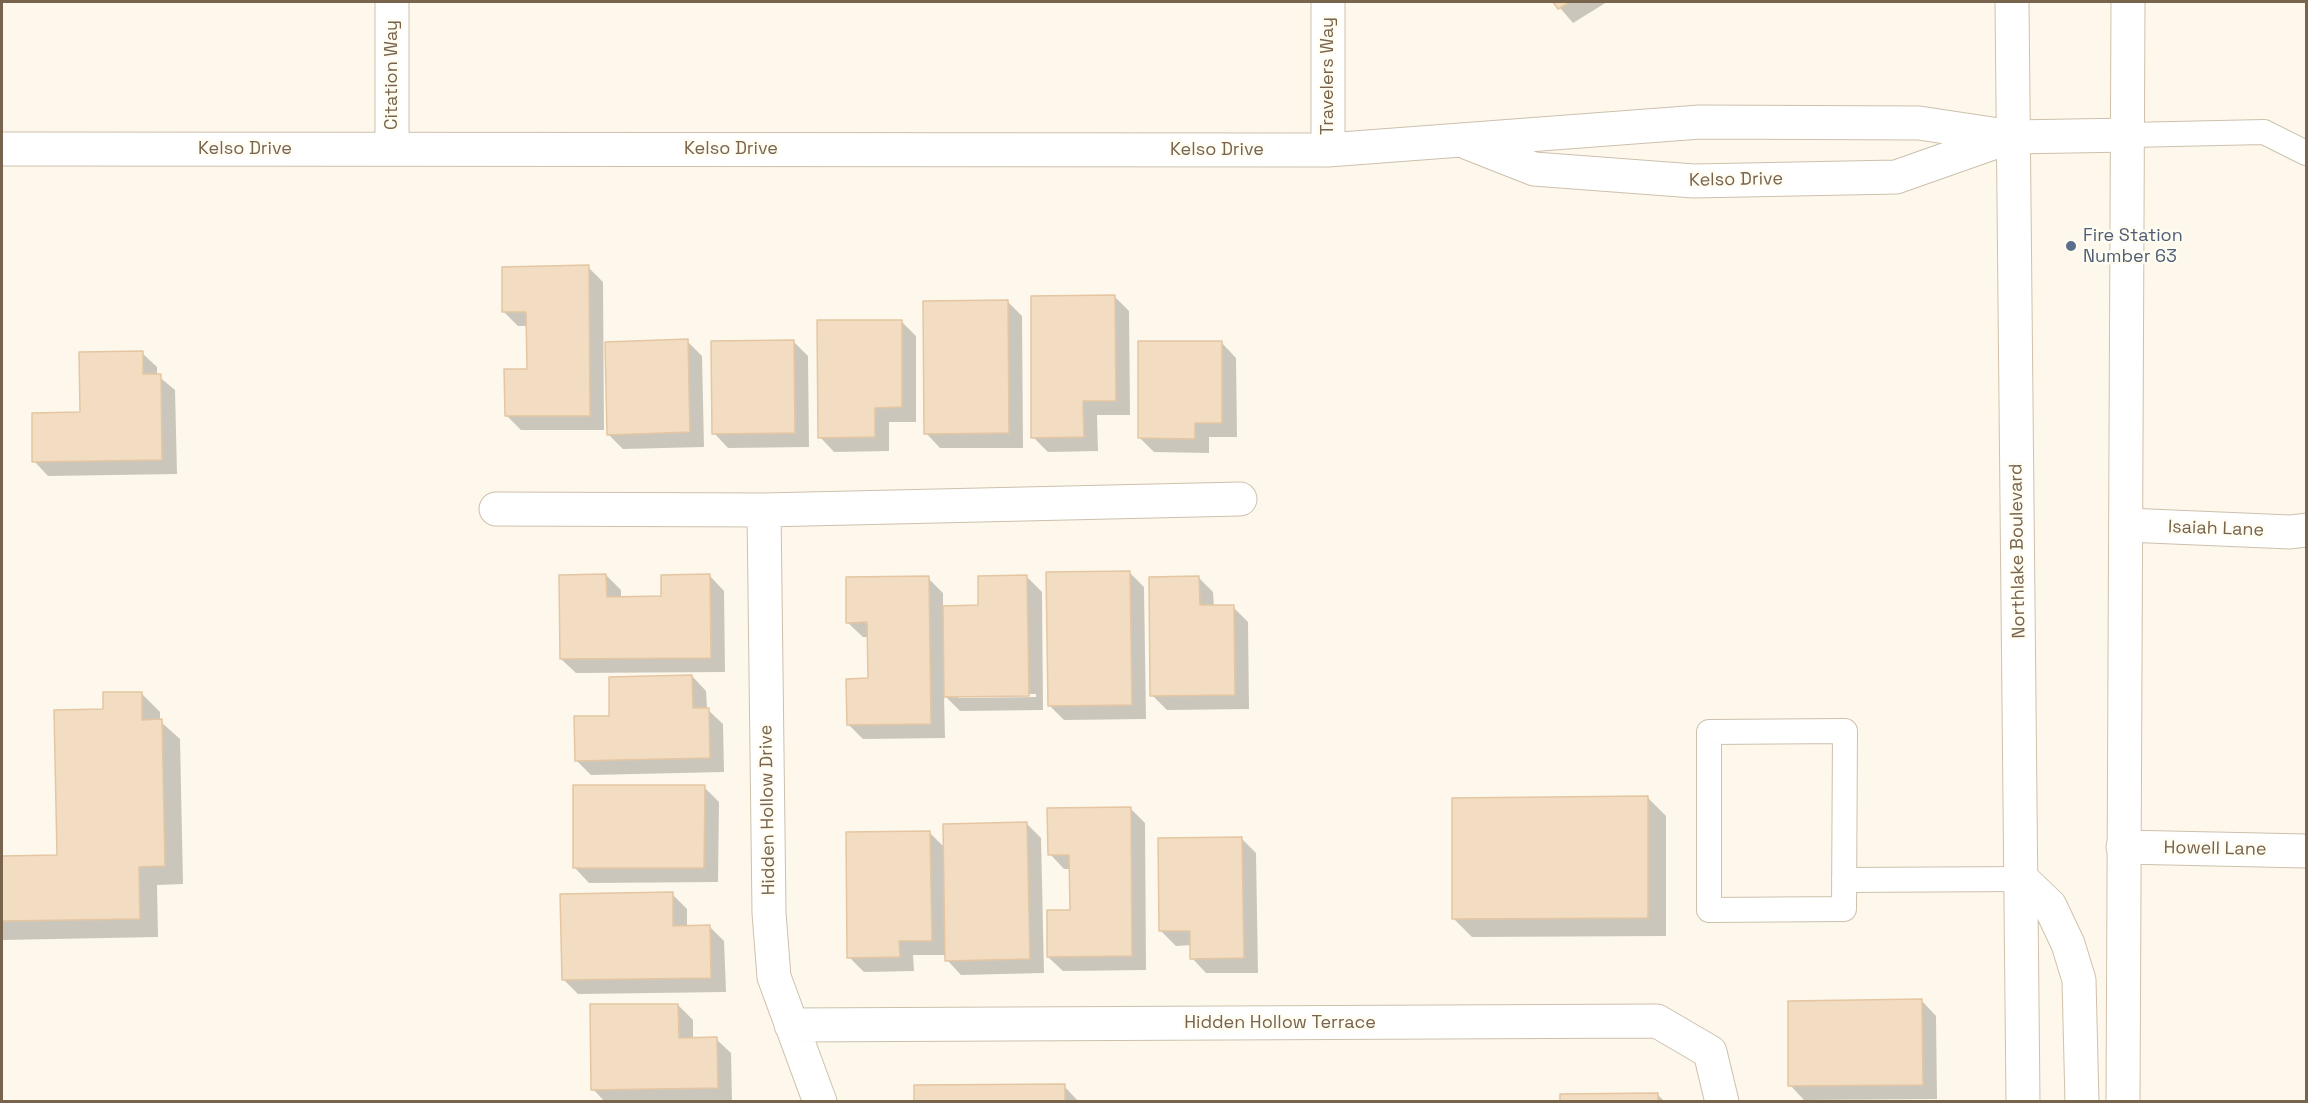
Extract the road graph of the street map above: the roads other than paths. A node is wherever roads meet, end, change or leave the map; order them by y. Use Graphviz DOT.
graph roads {
  1 [pos="392,2"];
  2 [pos="1328,2"];
  3 [pos="2012,2"];
  4 [pos="2128,2"];
  5 [pos="2129,135"];
  6 [pos="2012,136"];
  7 [pos="1460,140"];
  8 [pos="2,149"];
  9 [pos="392,149"];
  10 [pos="1328,150"];
  11 [pos="2307,153"];
  12 [pos="1240,499"];
  13 [pos="496,509"];
  14 [pos="764,510"];
  15 [pos="2126,525"];
  16 [pos="2307,530"];
  17 [pos="2123,847"];
  18 [pos="2307,851"];
  19 [pos="2022,879"];
  20 [pos="1844,880"];
  21 [pos="791,1025"];
  22 [pos="820,1101"];
  23 [pos="1722,1101"];
  24 [pos="2023,1101"];
  25 [pos="2082,1101"];
  26 [pos="2123,1101"];
  1 -- 9 [label="street, Citation Way"];
  2 -- 10 [label="street, Travelers Way"];
  3 -- 6 [label="street, Northlake Boulevard"];
  4 -- 5 [label="street"];
  5 -- 6 [label="street, Kelso Drive"];
  5 -- 11 [label="lane"];
  5 -- 15 [label="street"];
  6 -- 7 [label="street, Kelso Drive"];
  6 -- 7 [label="street, Kelso Drive"];
  6 -- 19 [label="street, Northlake Boulevard"];
  7 -- 10 [label="street, Kelso Drive"];
  8 -- 9 [label="street, Kelso Drive"];
  9 -- 10 [label="street, Kelso Drive"];
  12 -- 14 [label="street"];
  13 -- 14 [label="street"];
  14 -- 21 [label="street, Hidden Hollow Drive"];
  15 -- 16 [label="street, Isaiah Lane"];
  15 -- 17 [label="street"];
  17 -- 18 [label="street, Howell Lane"];
  17 -- 26 [label="street"];
  19 -- 20 [label="lane"];
  19 -- 24 [label="street, Northlake Boulevard"];
  19 -- 25 [label="street"];
  20 -- 20 [label="lane"];
  21 -- 22 [label="street, Hidden Hollow Drive"];
  21 -- 23 [label="street, Hidden Hollow Terrace"];
}
